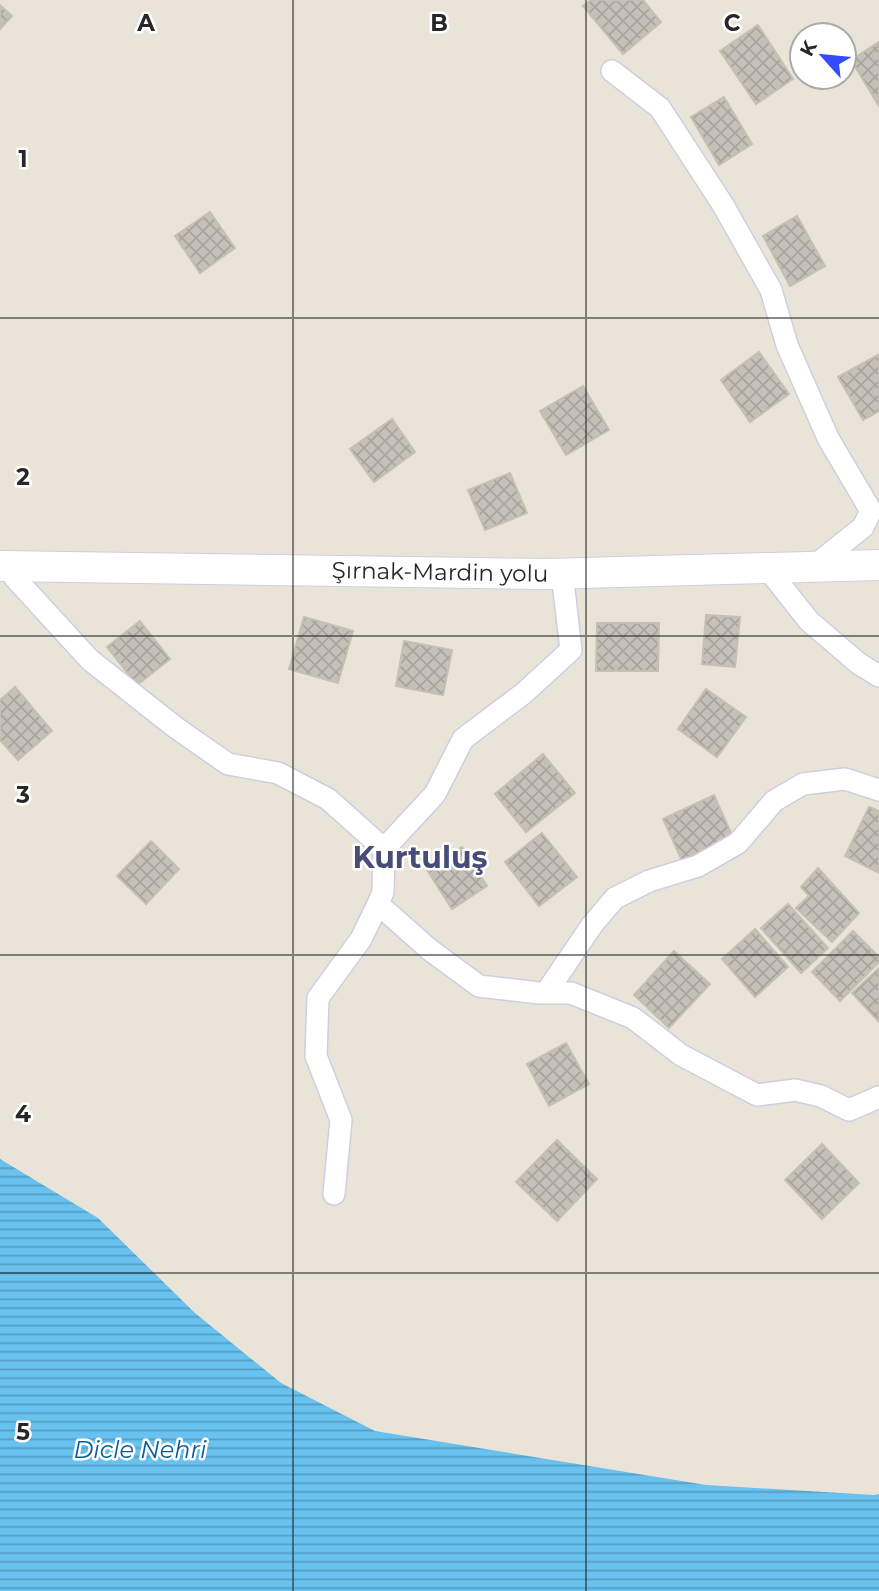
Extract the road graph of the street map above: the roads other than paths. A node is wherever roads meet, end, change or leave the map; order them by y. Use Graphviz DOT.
graph roads {
  1 [pos="612,71"];
  2 [pos="879,565"];
  3 [pos="4,566"];
  4 [pos="813,567"];
  5 [pos="767,568"];
  6 [pos="562,573"];
  7 [pos="879,676"];
  8 [pos="879,790"];
  9 [pos="384,849"];
  10 [pos="378,904"];
  11 [pos="545,993"];
  12 [pos="879,1097"];
  13 [pos="334,1194"];
  1 -- 4 [label="street"];
  2 -- 4 [label="main road, Şırnak-Mardin yolu"];
  3 -- 6 [label="main road, Şırnak-Mardin yolu"];
  3 -- 9 [label="street"];
  4 -- 5 [label="main road, Şırnak-Mardin yolu"];
  5 -- 6 [label="main road, Şırnak-Mardin yolu"];
  5 -- 7 [label="street"];
  6 -- 9 [label="street"];
  8 -- 11 [label="street"];
  9 -- 10 [label="street"];
  10 -- 11 [label="street"];
  10 -- 13 [label="street"];
  11 -- 12 [label="street"];
}
